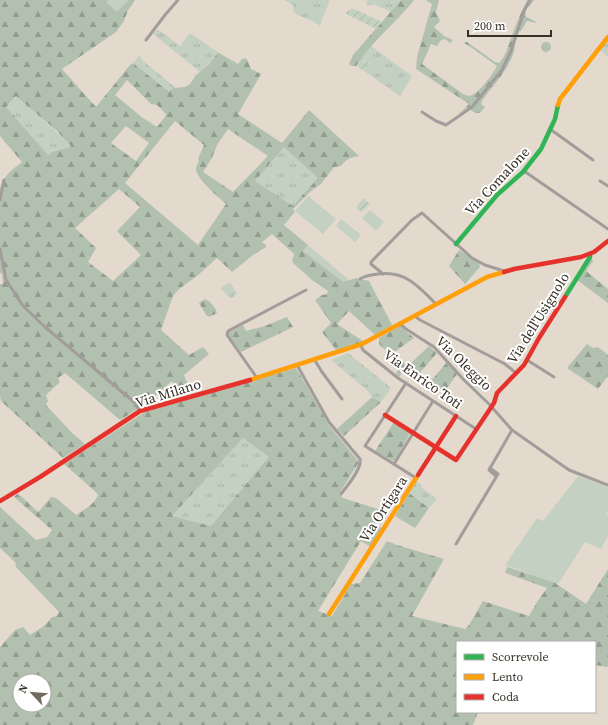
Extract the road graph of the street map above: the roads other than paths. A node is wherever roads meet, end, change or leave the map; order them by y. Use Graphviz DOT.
graph roads {
  1 [pos="178,0"];
  2 [pos="530,0"];
  3 [pos="608,37"];
  4 [pos="146,40"];
  5 [pos="422,112"];
  6 [pos="550,129"];
  7 [pos="594,160"];
  8 [pos="524,170"];
  9 [pos="4,180"];
  10 [pos="600,181"];
  11 [pos="608,186"];
  12 [pos="0,200"];
  13 [pos="608,229"];
  14 [pos="608,241"];
  15 [pos="456,244"];
  16 [pos="0,249"];
  17 [pos="590,254"];
  18 [pos="504,271"];
  19 [pos="383,274"];
  20 [pos="360,278"];
  21 [pos="306,290"];
  22 [pos="436,304"];
  23 [pos="415,316"];
  24 [pos="400,324"];
  25 [pos="360,344"];
  26 [pos="314,359"];
  27 [pos="527,360"];
  28 [pos="297,365"];
  29 [pos="516,373"];
  30 [pos="257,378"];
  31 [pos="554,378"];
  32 [pos="406,383"];
  33 [pos="342,399"];
  34 [pos="433,401"];
  35 [pos="491,406"];
  36 [pos="140,410"];
  37 [pos="385,415"];
  38 [pos="456,416"];
  39 [pos="476,429"];
  40 [pos="512,430"];
  41 [pos="413,433"];
  42 [pos="436,447"];
  43 [pos="394,464"];
  44 [pos="416,478"];
  45 [pos="608,486"];
  46 [pos="341,494"];
  47 [pos="0,501"];
  48 [pos="456,544"];
  49 [pos="329,614"];
  1 -- 4 [label="street"];
  2 -- 5 [label="street"];
  3 -- 6 [label="street, Via Comalone"];
  6 -- 7 [label="street"];
  6 -- 8 [label="street, Via Comalone"];
  8 -- 13 [label="street"];
  8 -- 15 [label="street, Via Comalone"];
  9 -- 12 [label="street"];
  10 -- 11 [label="street"];
  14 -- 17 [label="street"];
  15 -- 18 [label="street"];
  15 -- 19 [label="street"];
  16 -- 36 [label="street"];
  17 -- 18 [label="street, Via Milano"];
  17 -- 27 [label="street, Via dell'Usignolo"];
  18 -- 22 [label="street, Via Milano"];
  19 -- 20 [label="street"];
  19 -- 22 [label="street"];
  21 -- 30 [label="street"];
  22 -- 23 [label="street, Via Milano"];
  23 -- 24 [label="street, Via Milano"];
  23 -- 29 [label="street"];
  24 -- 25 [label="street, Via Milano"];
  24 -- 35 [label="street, Via Oleggio"];
  25 -- 26 [label="street, Via Milano"];
  25 -- 32 [label="street, Via Enrico Toti"];
  26 -- 28 [label="street, Via Milano"];
  26 -- 33 [label="street"];
  27 -- 29 [label="street, Via dell'Usignolo"];
  27 -- 31 [label="street"];
  28 -- 30 [label="street, Via Milano"];
  28 -- 46 [label="street"];
  29 -- 35 [label="street, Via dell'Usignolo"];
  30 -- 36 [label="street, Via Milano"];
  32 -- 34 [label="street, Via Enrico Toti"];
  32 -- 37 [label="street"];
  34 -- 38 [label="street, Via Enrico Toti"];
  34 -- 41 [label="street"];
  35 -- 39 [label="street, Via dell'Usignolo"];
  35 -- 40 [label="street"];
  36 -- 47 [label="street, Via Milano"];
  37 -- 41 [label="street"];
  37 -- 43 [label="street"];
  38 -- 39 [label="street, Via Enrico Toti"];
  38 -- 42 [label="street, Via Ortigara"];
  39 -- 42 [label="street, Via dell'Usignolo"];
  40 -- 45 [label="street"];
  40 -- 48 [label="street"];
  41 -- 42 [label="street"];
  41 -- 43 [label="street"];
  42 -- 44 [label="street, Via Ortigara"];
  43 -- 44 [label="street"];
  44 -- 49 [label="street, Via Ortigara"];
}
